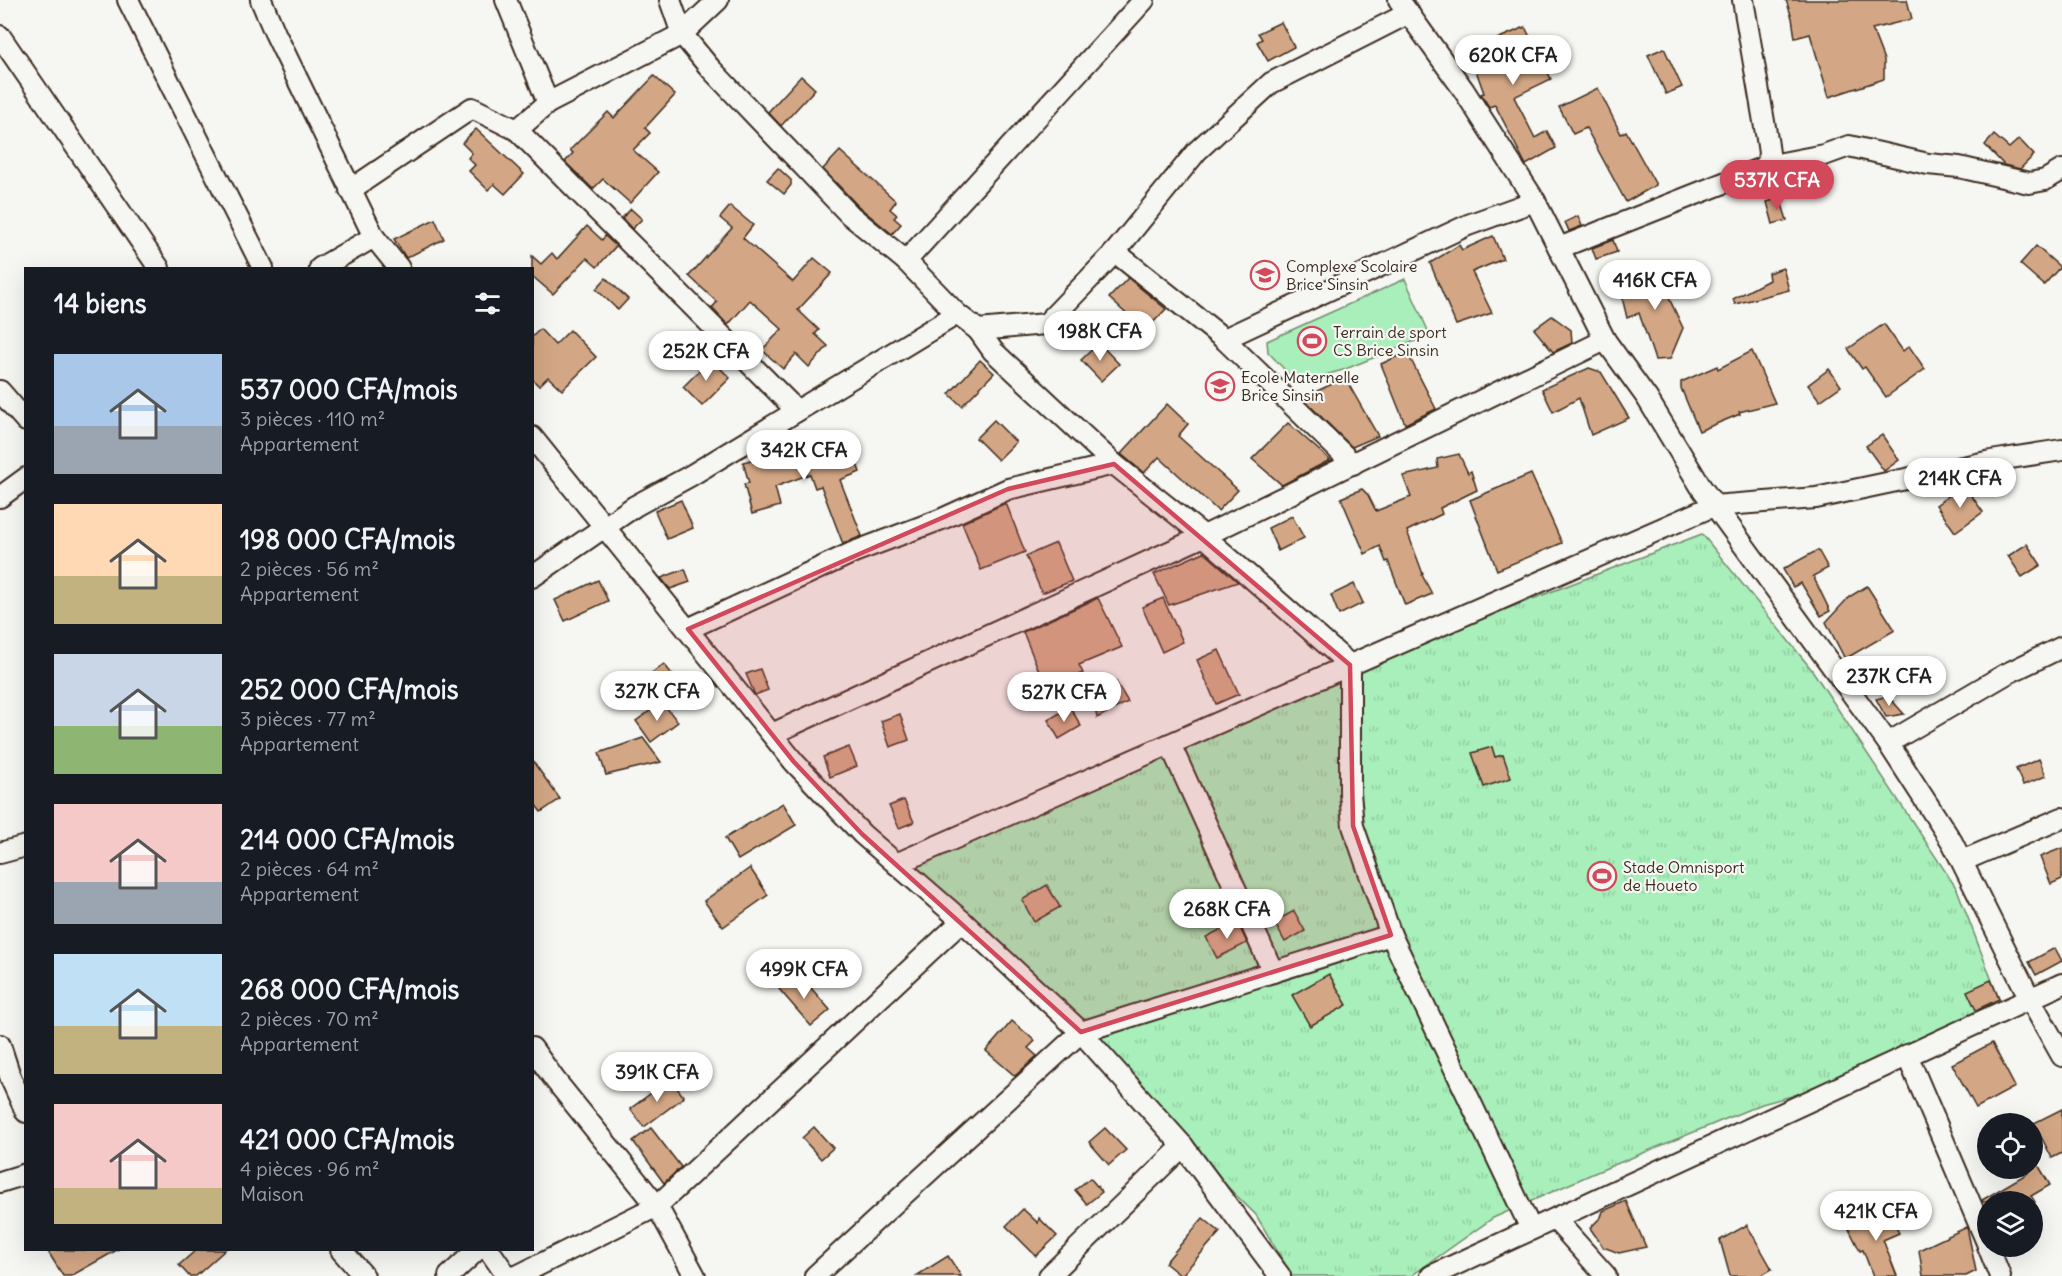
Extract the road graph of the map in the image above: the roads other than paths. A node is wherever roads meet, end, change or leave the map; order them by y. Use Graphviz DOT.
graph roads {
  1 [pos="128,0"];
  2 [pos="261,0"];
  3 [pos="506,0"];
  4 [pos="670,0"];
  5 [pos="718,0"];
  6 [pos="1144,0"];
  7 [pos="1743,0"];
  8 [pos="1404,7"];
  9 [pos="682,34"];
  10 [pos="0,36"];
  11 [pos="548,103"];
  12 [pos="517,130"];
  13 [pos="1767,166"];
  14 [pos="2062,170"];
  15 [pos="350,190"];
  16 [pos="1535,201"];
  17 [pos="374,237"];
  18 [pos="1559,248"];
  19 [pos="1115,252"];
  20 [pos="906,261"];
  21 [pos="158,267"];
  22 [pos="263,267"];
  23 [pos="322,267"];
  24 [pos="398,267"];
  25 [pos="957,314"];
  26 [pos="978,330"];
  27 [pos="1224,339"];
  28 [pos="1605,340"];
  29 [pos="0,391"];
  30 [pos="797,411"];
  31 [pos="24,419"];
  32 [pos="534,439"];
  33 [pos="2062,450"];
  34 [pos="1114,464"];
  35 [pos="1353,464"];
  36 [pos="24,479"];
  37 [pos="0,497"];
  38 [pos="1713,506"];
  39 [pos="605,526"];
  40 [pos="1204,536"];
  41 [pos="534,576"];
  42 [pos="687,629"];
  43 [pos="2062,647"];
  44 [pos="1350,665"];
  45 [pos="772,734"];
  46 [pos="1888,743"];
  47 [pos="1170,744"];
  48 [pos="2062,818"];
  49 [pos="24,847"];
  50 [pos="0,853"];
  51 [pos="1962,861"];
  52 [pos="896,864"];
  53 [pos="962,921"];
  54 [pos="1392,935"];
  55 [pos="1273,972"];
  56 [pos="2062,984"];
  57 [pos="2030,999"];
  58 [pos="1081,1032"];
  59 [pos="0,1045"];
  60 [pos="534,1051"];
  61 [pos="1907,1055"];
  62 [pos="2062,1056"];
  63 [pos="24,1108"];
  64 [pos="1183,1146"];
  65 [pos="24,1175"];
  66 [pos="0,1182"];
  67 [pos="657,1206"];
  68 [pos="1555,1218"];
  69 [pos="1977,1220"];
  70 [pos="1532,1229"];
  71 [pos="342,1251"];
  72 [pos="476,1251"];
  73 [pos="490,1251"];
  74 [pos="1993,1257"];
  75 [pos="364,1276"];
  76 [pos="449,1276"];
  77 [pos="507,1276"];
  78 [pos="517,1276"];
  79 [pos="695,1276"];
  80 [pos="815,1276"];
  81 [pos="1049,1276"];
  82 [pos="1280,1276"];
  83 [pos="1431,1276"];
  84 [pos="1606,1276"];
  85 [pos="2001,1276"];
  1 -- 22 [label="street"];
  2 -- 15 [label="street"];
  3 -- 11 [label="street"];
  4 -- 9 [label="street"];
  5 -- 9 [label="street"];
  6 -- 20 [label="street"];
  7 -- 13 [label="street"];
  8 -- 16 [label="street"];
  8 -- 19 [label="street"];
  9 -- 11 [label="street"];
  9 -- 20 [label="street"];
  10 -- 21 [label="street"];
  11 -- 12 [label="street"];
  12 -- 15 [label="street"];
  12 -- 30 [label="street"];
  13 -- 14 [label="street"];
  13 -- 18 [label="street"];
  15 -- 17 [label="street"];
  16 -- 18 [label="street"];
  16 -- 27 [label="street"];
  17 -- 23 [label="street"];
  17 -- 24 [label="street"];
  18 -- 28 [label="street"];
  19 -- 26 [label="street"];
  19 -- 27 [label="street"];
  20 -- 25 [label="street"];
  25 -- 26 [label="street"];
  25 -- 30 [label="street"];
  26 -- 34 [label="street"];
  27 -- 35 [label="street"];
  28 -- 35 [label="street"];
  28 -- 38 [label="street"];
  29 -- 31 [label="street"];
  30 -- 39 [label="street"];
  32 -- 39 [label="street"];
  33 -- 38 [label="street"];
  34 -- 40 [label="street"];
  34 -- 42 [label="street"];
  35 -- 40 [label="street"];
  36 -- 37 [label="street"];
  38 -- 44 [label="street"];
  38 -- 46 [label="street"];
  39 -- 41 [label="street"];
  39 -- 42 [label="street"];
  40 -- 44 [label="street"];
  40 -- 45 [label="street"];
  42 -- 45 [label="street"];
  43 -- 46 [label="street"];
  44 -- 47 [label="street"];
  44 -- 54 [label="street"];
  45 -- 52 [label="street"];
  46 -- 51 [label="street"];
  47 -- 52 [label="street"];
  47 -- 55 [label="street"];
  48 -- 51 [label="street"];
  49 -- 50 [label="street"];
  51 -- 57 [label="street"];
  52 -- 53 [label="street"];
  53 -- 58 [label="street"];
  53 -- 67 [label="street"];
  54 -- 55 [label="street"];
  54 -- 70 [label="street"];
  55 -- 58 [label="street"];
  56 -- 57 [label="street"];
  57 -- 61 [label="street"];
  57 -- 62 [label="street"];
  58 -- 64 [label="street"];
  58 -- 80 [label="street"];
  59 -- 63 [label="street"];
  60 -- 67 [label="street"];
  61 -- 68 [label="street"];
  61 -- 69 [label="street"];
  64 -- 81 [label="street"];
  64 -- 82 [label="street"];
  65 -- 66 [label="street"];
  67 -- 78 [label="street"];
  67 -- 79 [label="street"];
  68 -- 70 [label="street"];
  68 -- 84 [label="street"];
  70 -- 83 [label="street"];
  71 -- 75 [label="street"];
  72 -- 76 [label="street"];
  73 -- 77 [label="street"];
  74 -- 85 [label="street"];
}
